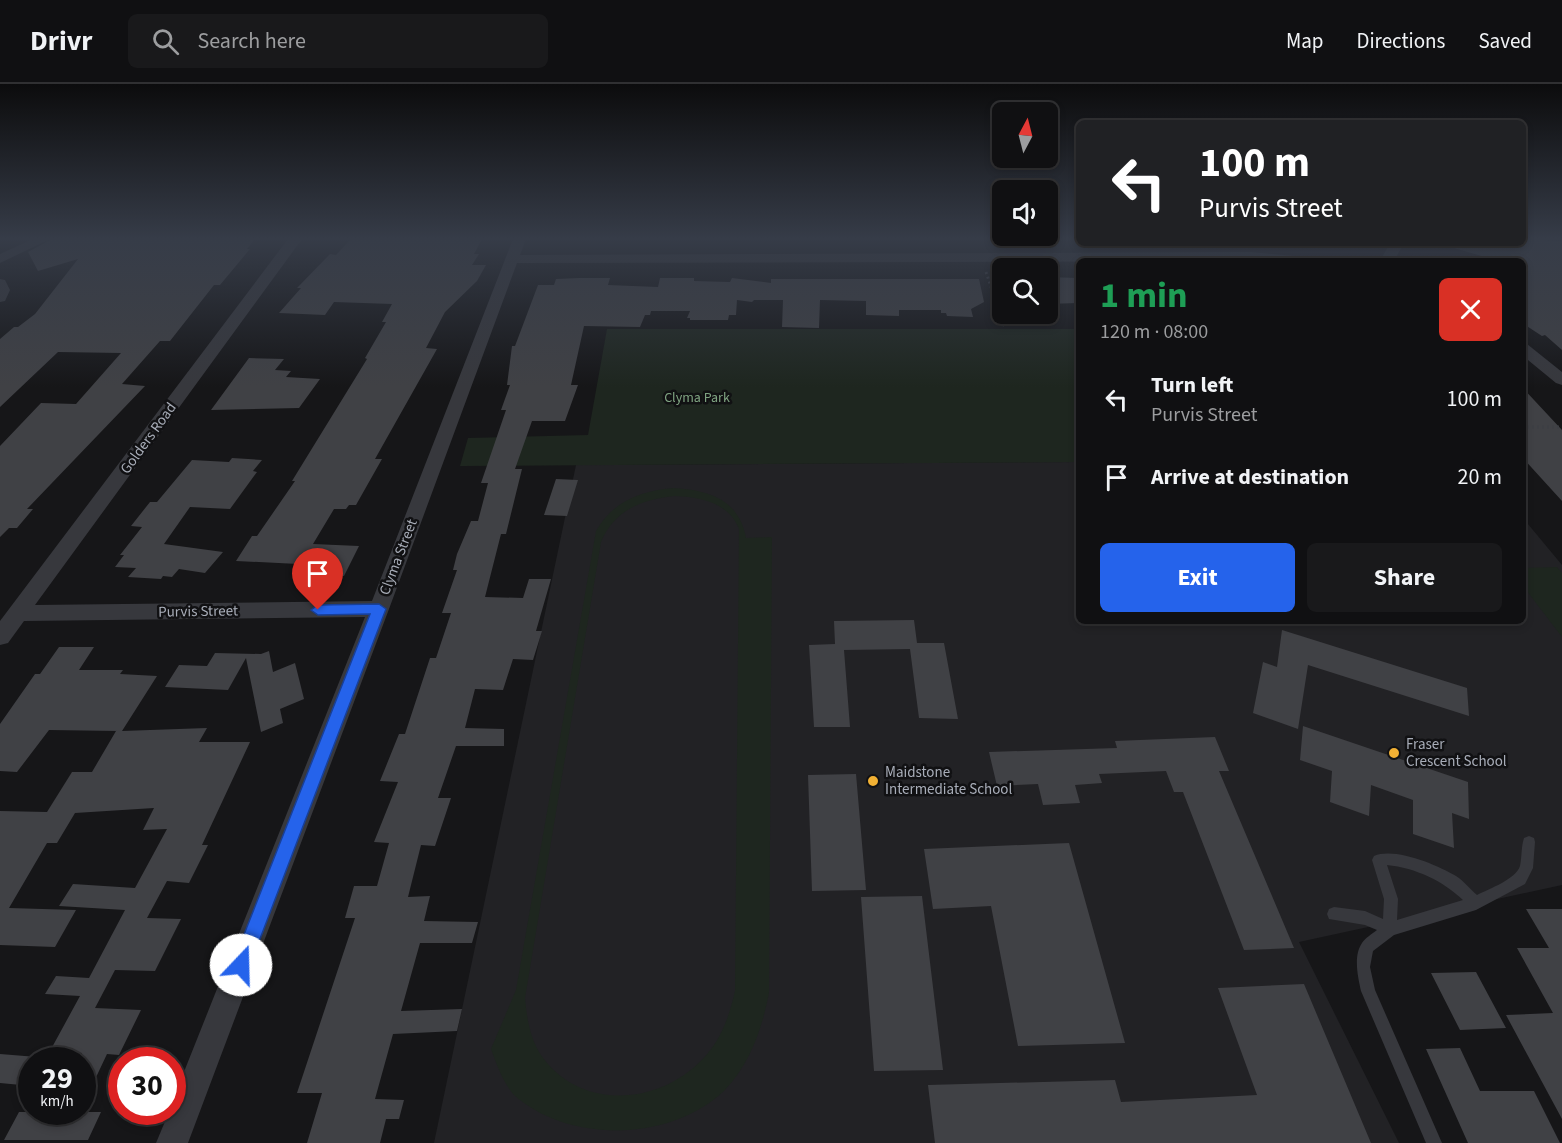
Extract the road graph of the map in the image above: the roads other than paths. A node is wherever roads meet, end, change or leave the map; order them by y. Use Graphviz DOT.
graph roads {
  1 [pos="258,288"];
  2 [pos="499,288"];
  3 [pos="1526,350"];
  4 [pos="1562,380"];
  5 [pos="379,609"];
  6 [pos="18,613"];
  7 [pos="0,637"];
  8 [pos="1529,842"];
  9 [pos="1476,903"];
  10 [pos="1334,914"];
  11 [pos="1390,929"];
  12 [pos="172,1143"];
  13 [pos="1434,1143"];
  1 -- 6 [label="street, Golders Road"];
  2 -- 5 [label="street, Clyma Street"];
  3 -- 4 [label="street"];
  5 -- 6 [label="street, Purvis Street"];
  5 -- 12 [label="street, Clyma Street"];
  6 -- 7 [label="street, Golders Road"];
  8 -- 9 [label="lane"];
  9 -- 11 [label="lane"];
  9 -- 11 [label="lane"];
  10 -- 11 [label="lane"];
  11 -- 13 [label="lane"];
}
